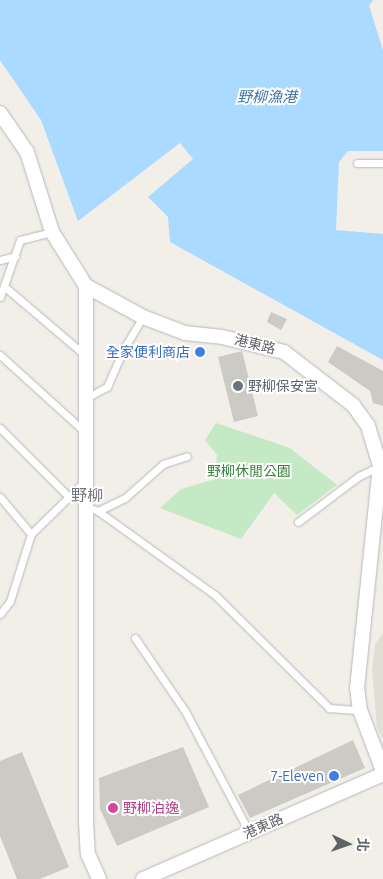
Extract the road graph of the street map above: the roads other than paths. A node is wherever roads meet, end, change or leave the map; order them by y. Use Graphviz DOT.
graph roads {
  1 [pos="0,113"];
  2 [pos="357,163"];
  3 [pos="383,163"];
  4 [pos="52,232"];
  5 [pos="16,256"];
  6 [pos="0,260"];
  7 [pos="86,286"];
  8 [pos="5,288"];
  9 [pos="0,297"];
  10 [pos="143,318"];
  11 [pos="0,355"];
  12 [pos="85,355"];
  13 [pos="85,398"];
  14 [pos="0,428"];
  15 [pos="85,432"];
  16 [pos="187,456"];
  17 [pos="380,466"];
  18 [pos="84,481"];
  19 [pos="68,496"];
  20 [pos="0,497"];
  21 [pos="91,509"];
  22 [pos="298,522"];
  23 [pos="380,522"];
  24 [pos="31,534"];
  25 [pos="0,614"];
  26 [pos="135,638"];
  27 [pos="360,710"];
  28 [pos="383,772"];
  29 [pos="249,832"];
  30 [pos="99,879"];
  31 [pos="143,879"];
  1 -- 4 [label="street, 港東路"];
  2 -- 3 [label="lane"];
  4 -- 5 [label="lane"];
  4 -- 7 [label="street, 港東路"];
  5 -- 6 [label="lane"];
  5 -- 8 [label="lane"];
  7 -- 10 [label="street, 港東路"];
  7 -- 12 [label="street"];
  8 -- 9 [label="lane"];
  8 -- 12 [label="lane"];
  10 -- 13 [label="lane"];
  10 -- 17 [label="street, 港東路"];
  11 -- 15 [label="lane"];
  12 -- 13 [label="street"];
  13 -- 15 [label="street"];
  14 -- 19 [label="lane"];
  15 -- 18 [label="street"];
  16 -- 21 [label="lane"];
  17 -- 22 [label="lane"];
  17 -- 23 [label="street, 港東路"];
  18 -- 19 [label="lane"];
  18 -- 21 [label="street"];
  19 -- 24 [label="lane"];
  20 -- 24 [label="lane"];
  21 -- 27 [label="lane"];
  21 -- 30 [label="street"];
  23 -- 27 [label="street, 港東路"];
  24 -- 25 [label="lane"];
  26 -- 29 [label="lane"];
  27 -- 28 [label="street, 港東路"];
  28 -- 29 [label="street, 港東路"];
  29 -- 31 [label="street, 港東路"];
}
